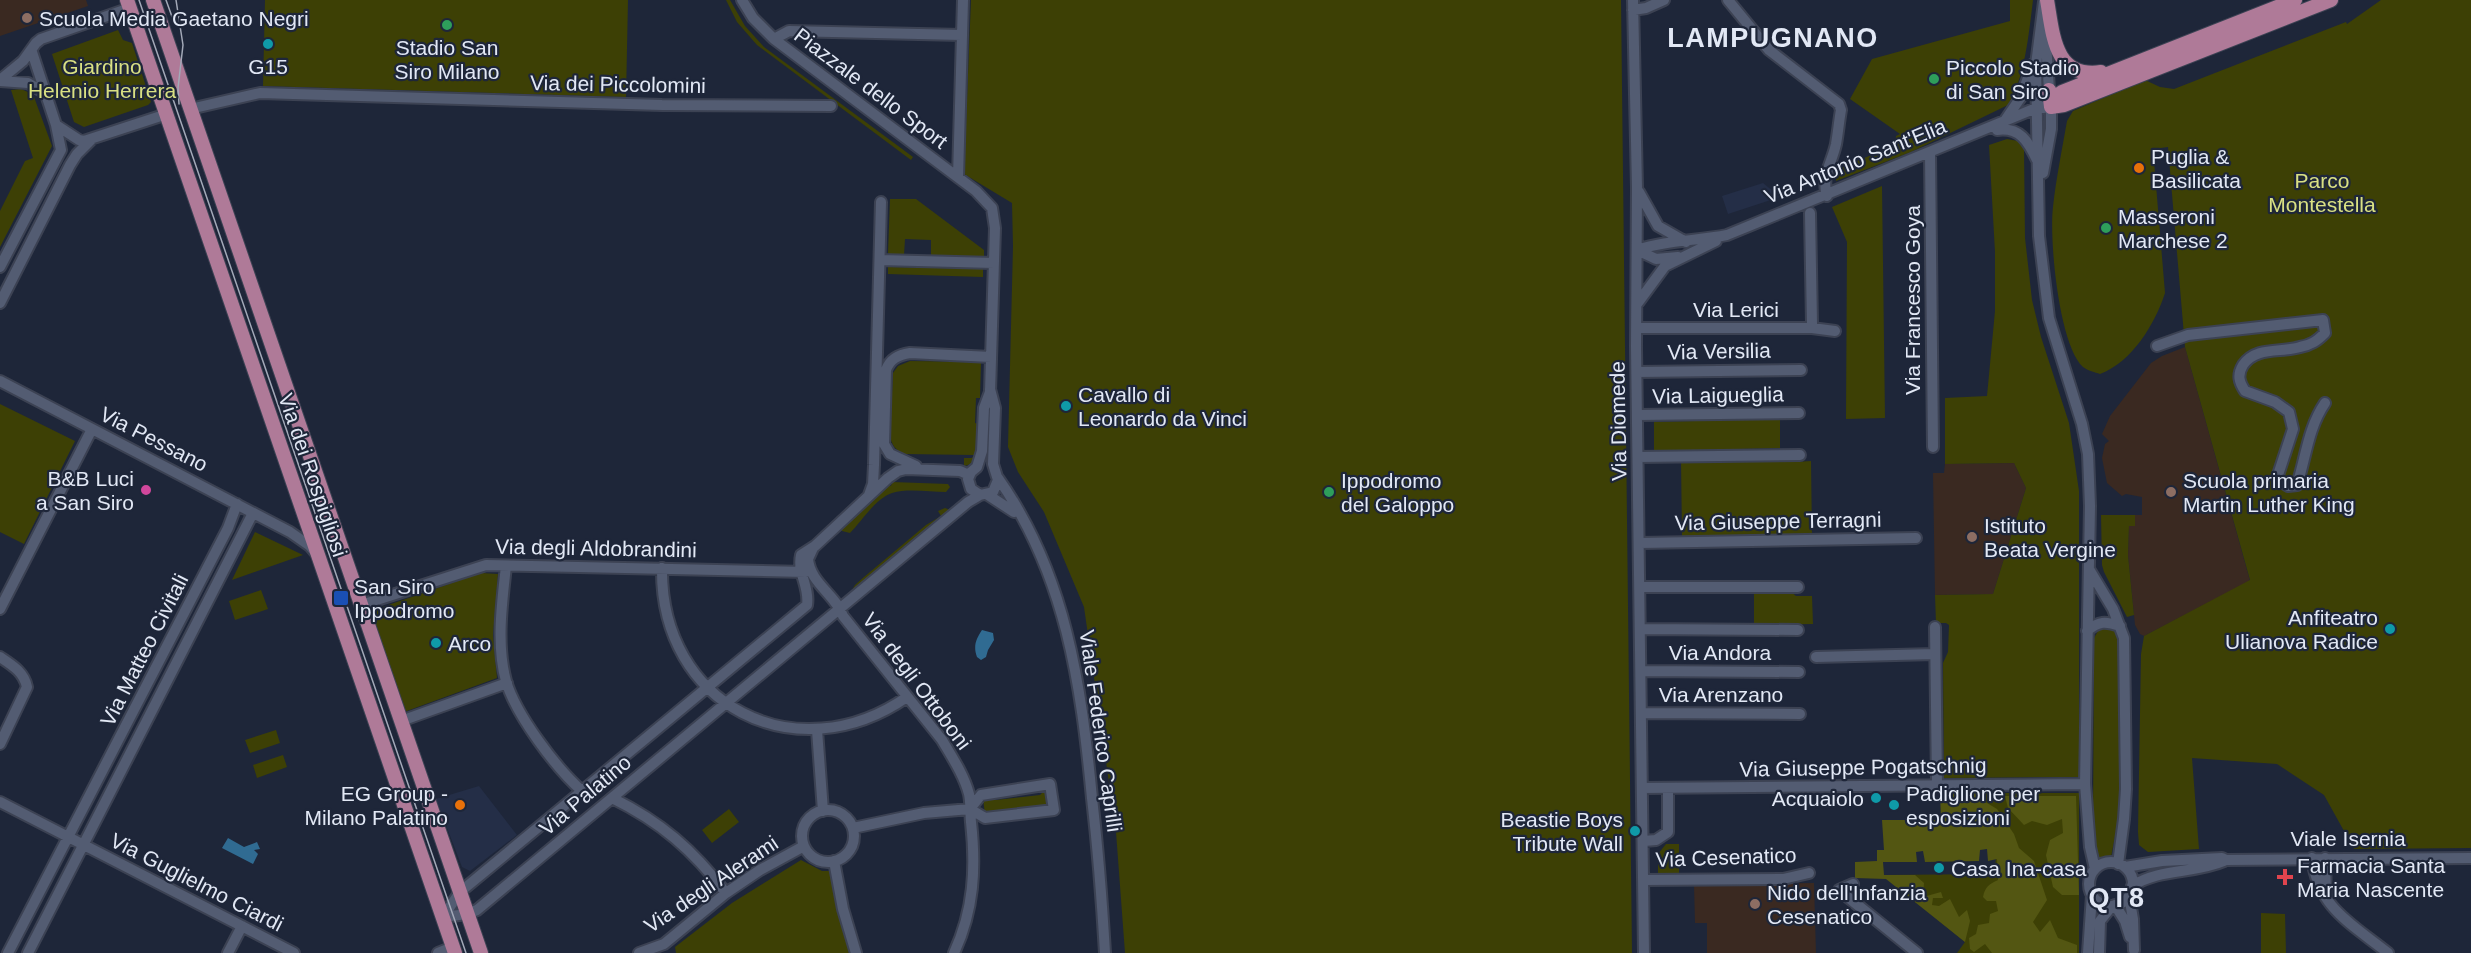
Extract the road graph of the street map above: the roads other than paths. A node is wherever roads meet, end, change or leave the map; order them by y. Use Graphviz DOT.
graph roads {
  1 [pos="153,0"];
  2 [pos="742,0"];
  3 [pos="963,0"];
  4 [pos="1664,0"];
  5 [pos="1728,0"];
  6 [pos="2295,0"];
  7 [pos="2331,0"];
  8 [pos="2045,2"];
  9 [pos="129,4"];
  10 [pos="1633,5"];
  11 [pos="159,19"];
  12 [pos="962,35"];
  13 [pos="774,39"];
  14 [pos="2037,49"];
  15 [pos="32,52"];
  16 [pos="2126,66"];
  17 [pos="0,80"];
  18 [pos="45,93"];
  19 [pos="2048,105"];
  20 [pos="831,106"];
  21 [pos="190,109"];
  22 [pos="166,114"];
  23 [pos="2003,123"];
  24 [pos="56,125"];
  25 [pos="1980,133"];
  26 [pos="91,140"];
  27 [pos="1930,153"];
  28 [pos="2039,163"];
  29 [pos="958,177"];
  30 [pos="1637,188"];
  31 [pos="2039,189"];
  32 [pos="1827,196"];
  33 [pos="881,202"];
  34 [pos="1810,213"];
  35 [pos="1727,235"];
  36 [pos="1687,242"];
  37 [pos="1637,250"];
  38 [pos="1690,254"];
  39 [pos="880,260"];
  40 [pos="994,263"];
  41 [pos="0,267"];
  42 [pos="4,286"];
  43 [pos="0,303"];
  44 [pos="1636,305"];
  45 [pos="1812,324"];
  46 [pos="1636,328"];
  47 [pos="1835,331"];
  48 [pos="2157,346"];
  49 [pos="991,357"];
  50 [pos="1801,370"];
  51 [pos="1637,372"];
  52 [pos="0,381"];
  53 [pos="990,389"];
  54 [pos="2325,403"];
  55 [pos="1799,413"];
  56 [pos="1638,415"];
  57 [pos="92,429"];
  58 [pos="1933,447"];
  59 [pos="1800,455"];
  60 [pos="1638,457"];
  61 [pos="923,469"];
  62 [pos="973,471"];
  63 [pos="996,475"];
  64 [pos="868,495"];
  65 [pos="984,495"];
  66 [pos="237,504"];
  67 [pos="253,513"];
  68 [pos="306,518"];
  69 [pos="1024,524"];
  70 [pos="290,532"];
  71 [pos="1916,538"];
  72 [pos="1640,543"];
  73 [pos="814,546"];
  74 [pos="319,557"];
  75 [pos="506,566"];
  76 [pos="662,568"];
  77 [pos="2089,568"];
  78 [pos="800,571"];
  79 [pos="812,572"];
  80 [pos="1640,587"];
  81 [pos="1798,587"];
  82 [pos="831,598"];
  83 [pos="361,605"];
  84 [pos="841,608"];
  85 [pos="0,609"];
  86 [pos="827,620"];
  87 [pos="2120,626"];
  88 [pos="1935,627"];
  89 [pos="1640,629"];
  90 [pos="1798,630"];
  91 [pos="2086,631"];
  92 [pos="1935,654"];
  93 [pos="0,657"];
  94 [pos="1816,657"];
  95 [pos="1641,671"];
  96 [pos="1799,672"];
  97 [pos="507,683"];
  98 [pos="707,687"];
  99 [pos="907,697"];
  100 [pos="725,704"];
  101 [pos="1642,714"];
  102 [pos="1800,714"];
  103 [pos="401,721"];
  104 [pos="816,730"];
  105 [pos="0,744"];
  106 [pos="1937,784"];
  107 [pos="2085,784"];
  108 [pos="1642,788"];
  109 [pos="1668,789"];
  110 [pos="582,791"];
  111 [pos="612,798"];
  112 [pos="0,802"];
  113 [pos="970,809"];
  114 [pos="823,811"];
  115 [pos="82,813"];
  116 [pos="96,820"];
  117 [pos="853,828"];
  118 [pos="69,838"];
  119 [pos="1644,841"];
  120 [pos="83,845"];
  121 [pos="804,846"];
  122 [pos="2312,858"];
  123 [pos="2325,858"];
  124 [pos="2471,858"];
  125 [pos="2226,860"];
  126 [pos="55,861"];
  127 [pos="834,861"];
  128 [pos="2121,866"];
  129 [pos="71,868"];
  130 [pos="2096,869"];
  131 [pos="1809,873"];
  132 [pos="1644,880"];
  133 [pos="1853,884"];
  134 [pos="2131,891"];
  135 [pos="460,892"];
  136 [pos="726,893"];
  137 [pos="2092,895"];
  138 [pos="2326,900"];
  139 [pos="2113,906"];
  140 [pos="468,914"];
  141 [pos="443,917"];
  142 [pos="242,926"];
  143 [pos="665,948"];
  144 [pos="454,950"];
  145 [pos="2134,951"];
  146 [pos="8,953"];
  147 [pos="28,953"];
  148 [pos="228,953"];
  149 [pos="294,953"];
  150 [pos="438,953"];
  151 [pos="481,953"];
  152 [pos="639,953"];
  153 [pos="856,953"];
  154 [pos="954,953"];
  155 [pos="1105,953"];
  156 [pos="1644,953"];
  157 [pos="1917,953"];
  158 [pos="2088,953"];
  159 [pos="2099,953"];
  160 [pos="2388,953"];
  1 -- 11 [label="main road, Via dei Rospigliosi"];
  2 -- 13 [label="street"];
  3 -- 12 [label="street"];
  4 -- 10 [label="street"];
  5 -- 32 [label="street"];
  6 -- 16 [label="main road, Via Antonio Sant'Elia"];
  7 -- 19 [label="main road, Via Antonio Sant'Elia"];
  8 -- 14 [label="street"];
  8 -- 16 [label="main road"];
  8 -- 19 [label="street"];
  9 -- 11 [label="main road"];
  9 -- 15 [label="street"];
  9 -- 22 [label="main road, Via dei Rospigliosi"];
  10 -- 30 [label="street, Via Diomede"];
  11 -- 21 [label="main road, Via dei Rospigliosi"];
  12 -- 13 [label="street, Piazzale dello Sport"];
  12 -- 29 [label="street"];
  13 -- 29 [label="street, Piazzale dello Sport"];
  14 -- 19 [label="street"];
  14 -- 23 [label="street"];
  15 -- 17 [label="street"];
  15 -- 18 [label="street"];
  16 -- 19 [label="main road, Via Antonio Sant'Elia"];
  17 -- 18 [label="street"];
  18 -- 24 [label="street"];
  19 -- 23 [label="street, Via Antonio Sant'Elia"];
  19 -- 28 [label="street"];
  19 -- 31 [label="street"];
  20 -- 21 [label="street, Via dei Piccolomini"];
  21 -- 22 [label="main road"];
  21 -- 83 [label="main road, Via dei Rospigliosi"];
  22 -- 26 [label="street"];
  22 -- 68 [label="main road, Via dei Rospigliosi"];
  23 -- 25 [label="street, Via Antonio Sant'Elia"];
  24 -- 26 [label="street"];
  24 -- 41 [label="street"];
  25 -- 27 [label="street, Via Antonio Sant'Elia"];
  25 -- 28 [label="street"];
  26 -- 42 [label="street"];
  27 -- 32 [label="street, Via Antonio Sant'Elia"];
  27 -- 58 [label="street, Via Francesco Goya"];
  28 -- 31 [label="street"];
  29 -- 40 [label="street, Piazzale dello Sport"];
  30 -- 36 [label="street"];
  30 -- 37 [label="street, Via Diomede"];
  31 -- 77 [label="street"];
  32 -- 35 [label="street, Via Antonio Sant'Elia"];
  33 -- 39 [label="street"];
  34 -- 45 [label="street"];
  35 -- 36 [label="street, Via Antonio Sant'Elia"];
  35 -- 38 [label="street"];
  36 -- 37 [label="street, Via Antonio Sant'Elia"];
  37 -- 38 [label="street"];
  37 -- 44 [label="street, Via Diomede"];
  38 -- 44 [label="street"];
  39 -- 40 [label="street"];
  39 -- 64 [label="street"];
  40 -- 49 [label="street, Piazzale dello Sport"];
  42 -- 43 [label="street"];
  44 -- 46 [label="street, Via Diomede"];
  46 -- 47 [label="street, Via Lerici"];
  46 -- 51 [label="street, Via Diomede"];
  48 -- 54 [label="street"];
  49 -- 53 [label="street, Piazzale dello Sport"];
  49 -- 61 [label="street"];
  50 -- 51 [label="street, Via Versilia"];
  51 -- 56 [label="street, Via Diomede"];
  52 -- 57 [label="street, Via Pessano"];
  53 -- 62 [label="street, Piazzale dello Sport"];
  53 -- 63 [label="street, Piazzale dello Sport"];
  55 -- 56 [label="street, Via Laigueglia"];
  56 -- 60 [label="street, Via Diomede"];
  57 -- 66 [label="street, Via Pessano"];
  57 -- 85 [label="street"];
  59 -- 60 [label="street"];
  60 -- 72 [label="street, Via Diomede"];
  61 -- 62 [label="street"];
  61 -- 64 [label="street"];
  62 -- 63 [label="street"];
  62 -- 65 [label="street"];
  63 -- 65 [label="street"];
  63 -- 69 [label="street, Viale Federico Caprilli"];
  64 -- 73 [label="street"];
  65 -- 69 [label="street, Viale Federico Caprilli"];
  65 -- 84 [label="street"];
  66 -- 67 [label="street, Via Pessano"];
  66 -- 115 [label="street, Via Matteo Civitali"];
  67 -- 70 [label="street, Via Pessano"];
  67 -- 116 [label="street, Via Matteo Civitali"];
  68 -- 70 [label="street"];
  68 -- 74 [label="main road, Via dei Rospigliosi"];
  69 -- 155 [label="street, Viale Federico Caprilli"];
  70 -- 74 [label="street, Via Pessano"];
  71 -- 72 [label="street, Via Giuseppe Terragni"];
  72 -- 80 [label="street, Via Diomede"];
  73 -- 78 [label="street"];
  73 -- 79 [label="street"];
  74 -- 141 [label="main road, Via dei Rospigliosi"];
  75 -- 76 [label="street, Via degli Aldobrandini"];
  75 -- 83 [label="street, Via degli Aldobrandini"];
  75 -- 97 [label="street"];
  76 -- 78 [label="street, Via degli Aldobrandini"];
  76 -- 98 [label="street"];
  77 -- 87 [label="street"];
  77 -- 91 [label="street"];
  78 -- 79 [label="street"];
  78 -- 98 [label="street, Via Palatino"];
  79 -- 82 [label="street"];
  80 -- 81 [label="street"];
  80 -- 89 [label="street, Via Diomede"];
  82 -- 84 [label="street"];
  82 -- 86 [label="street"];
  83 -- 103 [label="main road, Via dei Rospigliosi"];
  84 -- 86 [label="street, Via Palatino"];
  84 -- 99 [label="street, Via degli Ottoboni"];
  86 -- 100 [label="street, Via Palatino"];
  87 -- 91 [label="street"];
  87 -- 128 [label="street"];
  88 -- 92 [label="street"];
  89 -- 90 [label="street"];
  89 -- 95 [label="street, Via Diomede"];
  91 -- 107 [label="street"];
  92 -- 94 [label="street"];
  92 -- 106 [label="street"];
  93 -- 105 [label="street"];
  95 -- 96 [label="street, Via Andora"];
  95 -- 101 [label="street, Via Diomede"];
  97 -- 103 [label="street"];
  97 -- 110 [label="street"];
  98 -- 100 [label="street"];
  98 -- 110 [label="street, Via Palatino"];
  99 -- 104 [label="street"];
  99 -- 113 [label="street, Via degli Ottoboni"];
  100 -- 104 [label="street"];
  100 -- 111 [label="street, Via Palatino"];
  101 -- 102 [label="street, Via Arenzano"];
  101 -- 108 [label="street, Via Diomede"];
  103 -- 135 [label="main road, Via dei Rospigliosi"];
  104 -- 114 [label="street"];
  106 -- 107 [label="street, Via Giuseppe Pogatschnig"];
  106 -- 109 [label="street, Via Giuseppe Pogatschnig"];
  107 -- 130 [label="street"];
  108 -- 109 [label="street, Via Giuseppe Pogatschnig"];
  108 -- 119 [label="street, Via Diomede"];
  109 -- 119 [label="street"];
  110 -- 135 [label="street, Via Palatino"];
  111 -- 136 [label="street"];
  111 -- 140 [label="street, Via Palatino"];
  112 -- 118 [label="street"];
  113 -- 113 [label="street"];
  113 -- 117 [label="street"];
  113 -- 154 [label="street, Via degli Ottoboni"];
  114 -- 117 [label="street"];
  114 -- 121 [label="street, Via degli Alerami"];
  115 -- 116 [label="street"];
  115 -- 118 [label="street, Via Matteo Civitali"];
  116 -- 120 [label="street, Via Matteo Civitali"];
  117 -- 127 [label="street"];
  118 -- 120 [label="street"];
  118 -- 126 [label="street, Via Matteo Civitali"];
  119 -- 132 [label="street, Via Diomede"];
  120 -- 129 [label="street, Via Matteo Civitali"];
  120 -- 142 [label="street, Via Guglielmo Ciardi"];
  121 -- 127 [label="street, Via degli Alerami"];
  121 -- 136 [label="street, Via degli Alerami"];
  122 -- 123 [label="street, Viale Isernia"];
  122 -- 125 [label="street, Viale Isernia"];
  122 -- 138 [label="street"];
  123 -- 124 [label="street, Viale Isernia"];
  123 -- 138 [label="street"];
  125 -- 128 [label="street, Viale Isernia"];
  125 -- 134 [label="street, Viale Isernia"];
  126 -- 129 [label="street"];
  126 -- 146 [label="street, Via Matteo Civitali"];
  127 -- 153 [label="street"];
  128 -- 130 [label="street"];
  128 -- 134 [label="street"];
  129 -- 147 [label="street, Via Matteo Civitali"];
  130 -- 137 [label="street"];
  131 -- 132 [label="street, Via Cesenatico"];
  132 -- 156 [label="street, Via Diomede"];
  133 -- 157 [label="street"];
  134 -- 139 [label="street"];
  134 -- 145 [label="street"];
  135 -- 140 [label="main road, Via dei Rospigliosi"];
  135 -- 141 [label="street"];
  136 -- 143 [label="street, Via degli Alerami"];
  137 -- 139 [label="street"];
  137 -- 158 [label="street"];
  138 -- 160 [label="street"];
  139 -- 145 [label="street"];
  139 -- 159 [label="street"];
  140 -- 141 [label="street"];
  140 -- 151 [label="main road, Via dei Rospigliosi"];
  141 -- 144 [label="main road, Via dei Rospigliosi"];
  142 -- 148 [label="street"];
  142 -- 149 [label="street, Via Guglielmo Ciardi"];
  143 -- 152 [label="street, Via degli Alerami"];
  144 -- 150 [label="street"];
}
